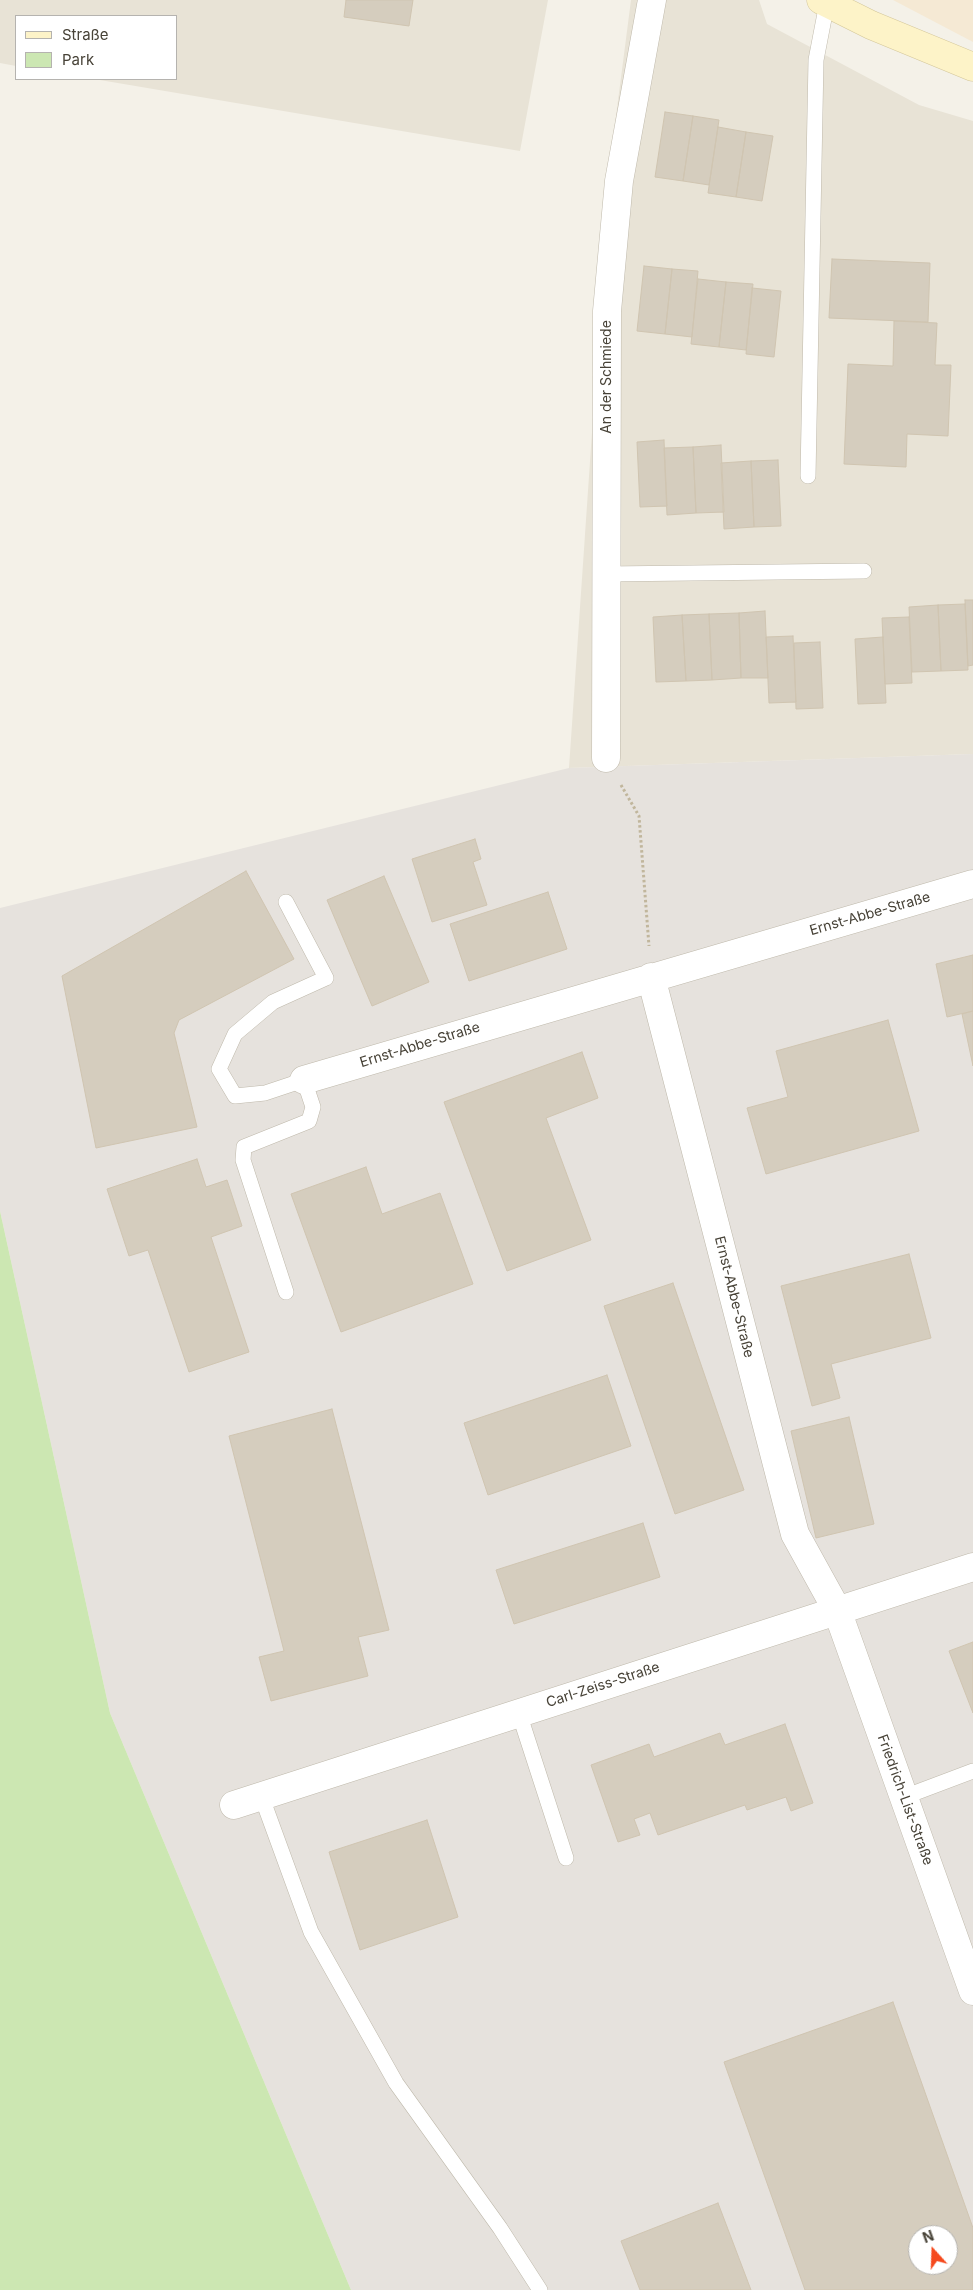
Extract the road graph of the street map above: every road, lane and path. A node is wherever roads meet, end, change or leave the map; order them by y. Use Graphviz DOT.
graph roads {
  1 [pos="652,0"];
  2 [pos="824,2"];
  3 [pos="973,67"];
  4 [pos="808,476"];
  5 [pos="864,571"];
  6 [pos="606,574"];
  7 [pos="606,758"];
  8 [pos="973,884"];
  9 [pos="286,902"];
  10 [pos="651,977"];
  11 [pos="304,1080"];
  12 [pos="286,1292"];
  13 [pos="973,1567"];
  14 [pos="837,1610"];
  15 [pos="519,1713"];
  16 [pos="973,1770"];
  17 [pos="262,1796"];
  18 [pos="904,1797"];
  19 [pos="234,1805"];
  20 [pos="566,1858"];
  21 [pos="973,1991"];
  22 [pos="540,2290"];
  1 -- 6 [label="street, An der Schmiede"];
  2 -- 3 [label="main road"];
  2 -- 4 [label="lane"];
  5 -- 6 [label="lane"];
  6 -- 7 [label="street, An der Schmiede"];
  7 -- 10 [label="path"];
  8 -- 10 [label="street, Ernst-Abbe-Straße"];
  9 -- 11 [label="lane"];
  10 -- 11 [label="street, Ernst-Abbe-Straße"];
  10 -- 14 [label="street, Ernst-Abbe-Straße"];
  11 -- 12 [label="lane"];
  13 -- 14 [label="street, Carl-Zeiss-Straße"];
  14 -- 15 [label="street, Carl-Zeiss-Straße"];
  14 -- 18 [label="street, Friedrich-List-Straße"];
  15 -- 17 [label="street, Carl-Zeiss-Straße"];
  15 -- 20 [label="lane"];
  16 -- 18 [label="lane"];
  17 -- 19 [label="street, Carl-Zeiss-Straße"];
  17 -- 22 [label="lane"];
  18 -- 21 [label="street, Friedrich-List-Straße"];
}
